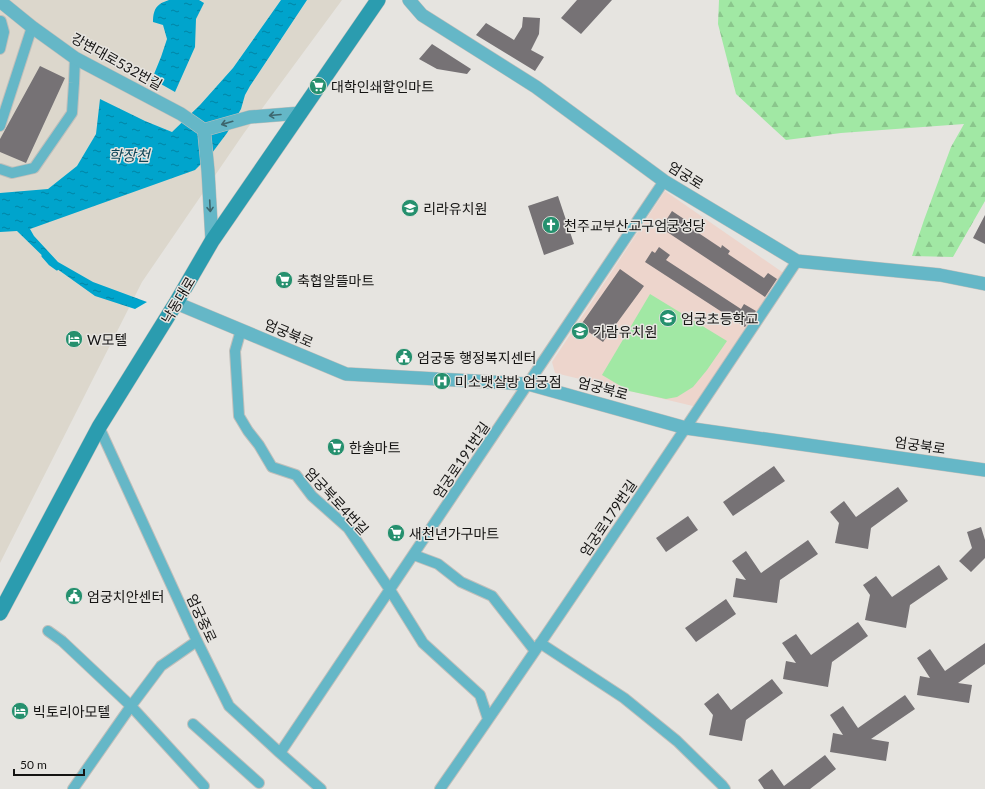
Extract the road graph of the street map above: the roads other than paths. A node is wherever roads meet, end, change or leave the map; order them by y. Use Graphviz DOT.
graph roads {
  1 [pos="378,0"];
  2 [pos="409,0"];
  3 [pos="5,5"];
  4 [pos="0,21"];
  5 [pos="32,27"];
  6 [pos="0,49"];
  7 [pos="75,58"];
  8 [pos="301,113"];
  9 [pos="0,126"];
  10 [pos="204,130"];
  11 [pos="0,169"];
  12 [pos="664,181"];
  13 [pos="212,241"];
  14 [pos="797,261"];
  15 [pos="985,284"];
  16 [pos="176,303"];
  17 [pos="241,330"];
  18 [pos="528,384"];
  19 [pos="100,427"];
  20 [pos="686,428"];
  21 [pos="985,470"];
  22 [pos="414,555"];
  23 [pos="390,590"];
  24 [pos="0,613"];
  25 [pos="48,631"];
  26 [pos="197,641"];
  27 [pos="538,647"];
  28 [pos="131,706"];
  29 [pos="488,719"];
  30 [pos="193,724"];
  31 [pos="280,753"];
  32 [pos="259,783"];
  33 [pos="204,786"];
  34 [pos="73,789"];
  35 [pos="321,789"];
  36 [pos="440,789"];
  37 [pos="725,789"];
  1 -- 8 [label="main road, 낙동대로"];
  2 -- 12 [label="street, 엄궁로"];
  3 -- 4 [label="street"];
  3 -- 5 [label="street, 강변대로532번길"];
  4 -- 6 [label="street"];
  5 -- 7 [label="street, 강변대로532번길"];
  5 -- 9 [label="street"];
  7 -- 10 [label="street, 강변대로532번길"];
  7 -- 11 [label="street"];
  8 -- 10 [label="street, one-way"];
  8 -- 13 [label="main road, 낙동대로"];
  10 -- 13 [label="street, one-way"];
  12 -- 14 [label="street, 엄궁로"];
  12 -- 18 [label="street, 엄궁로191번길"];
  13 -- 16 [label="main road, 낙동대로"];
  14 -- 15 [label="street, 엄궁로"];
  14 -- 20 [label="street, 엄궁로179번길"];
  16 -- 17 [label="street, 엄궁북로"];
  16 -- 19 [label="main road, 낙동대로"];
  17 -- 18 [label="street, 엄궁북로"];
  17 -- 23 [label="street, 엄궁북로4번길"];
  18 -- 20 [label="street, 엄궁북로"];
  18 -- 22 [label="street, 엄궁로191번길"];
  19 -- 24 [label="main road, 낙동대로"];
  19 -- 26 [label="street, 엄궁중로"];
  20 -- 21 [label="street, 엄궁북로"];
  20 -- 27 [label="street, 엄궁로179번길"];
  22 -- 23 [label="street, 엄궁로191번길"];
  22 -- 27 [label="street"];
  23 -- 29 [label="street, 엄궁북로4번길"];
  23 -- 31 [label="street, 엄궁로191번길"];
  25 -- 28 [label="street"];
  26 -- 28 [label="street"];
  26 -- 31 [label="street, 엄궁중로"];
  27 -- 29 [label="street, 엄궁로179번길"];
  27 -- 37 [label="street"];
  28 -- 33 [label="street"];
  28 -- 34 [label="street"];
  29 -- 36 [label="street, 엄궁로179번길"];
  30 -- 32 [label="street"];
  31 -- 35 [label="street, 엄궁중로"];
}
